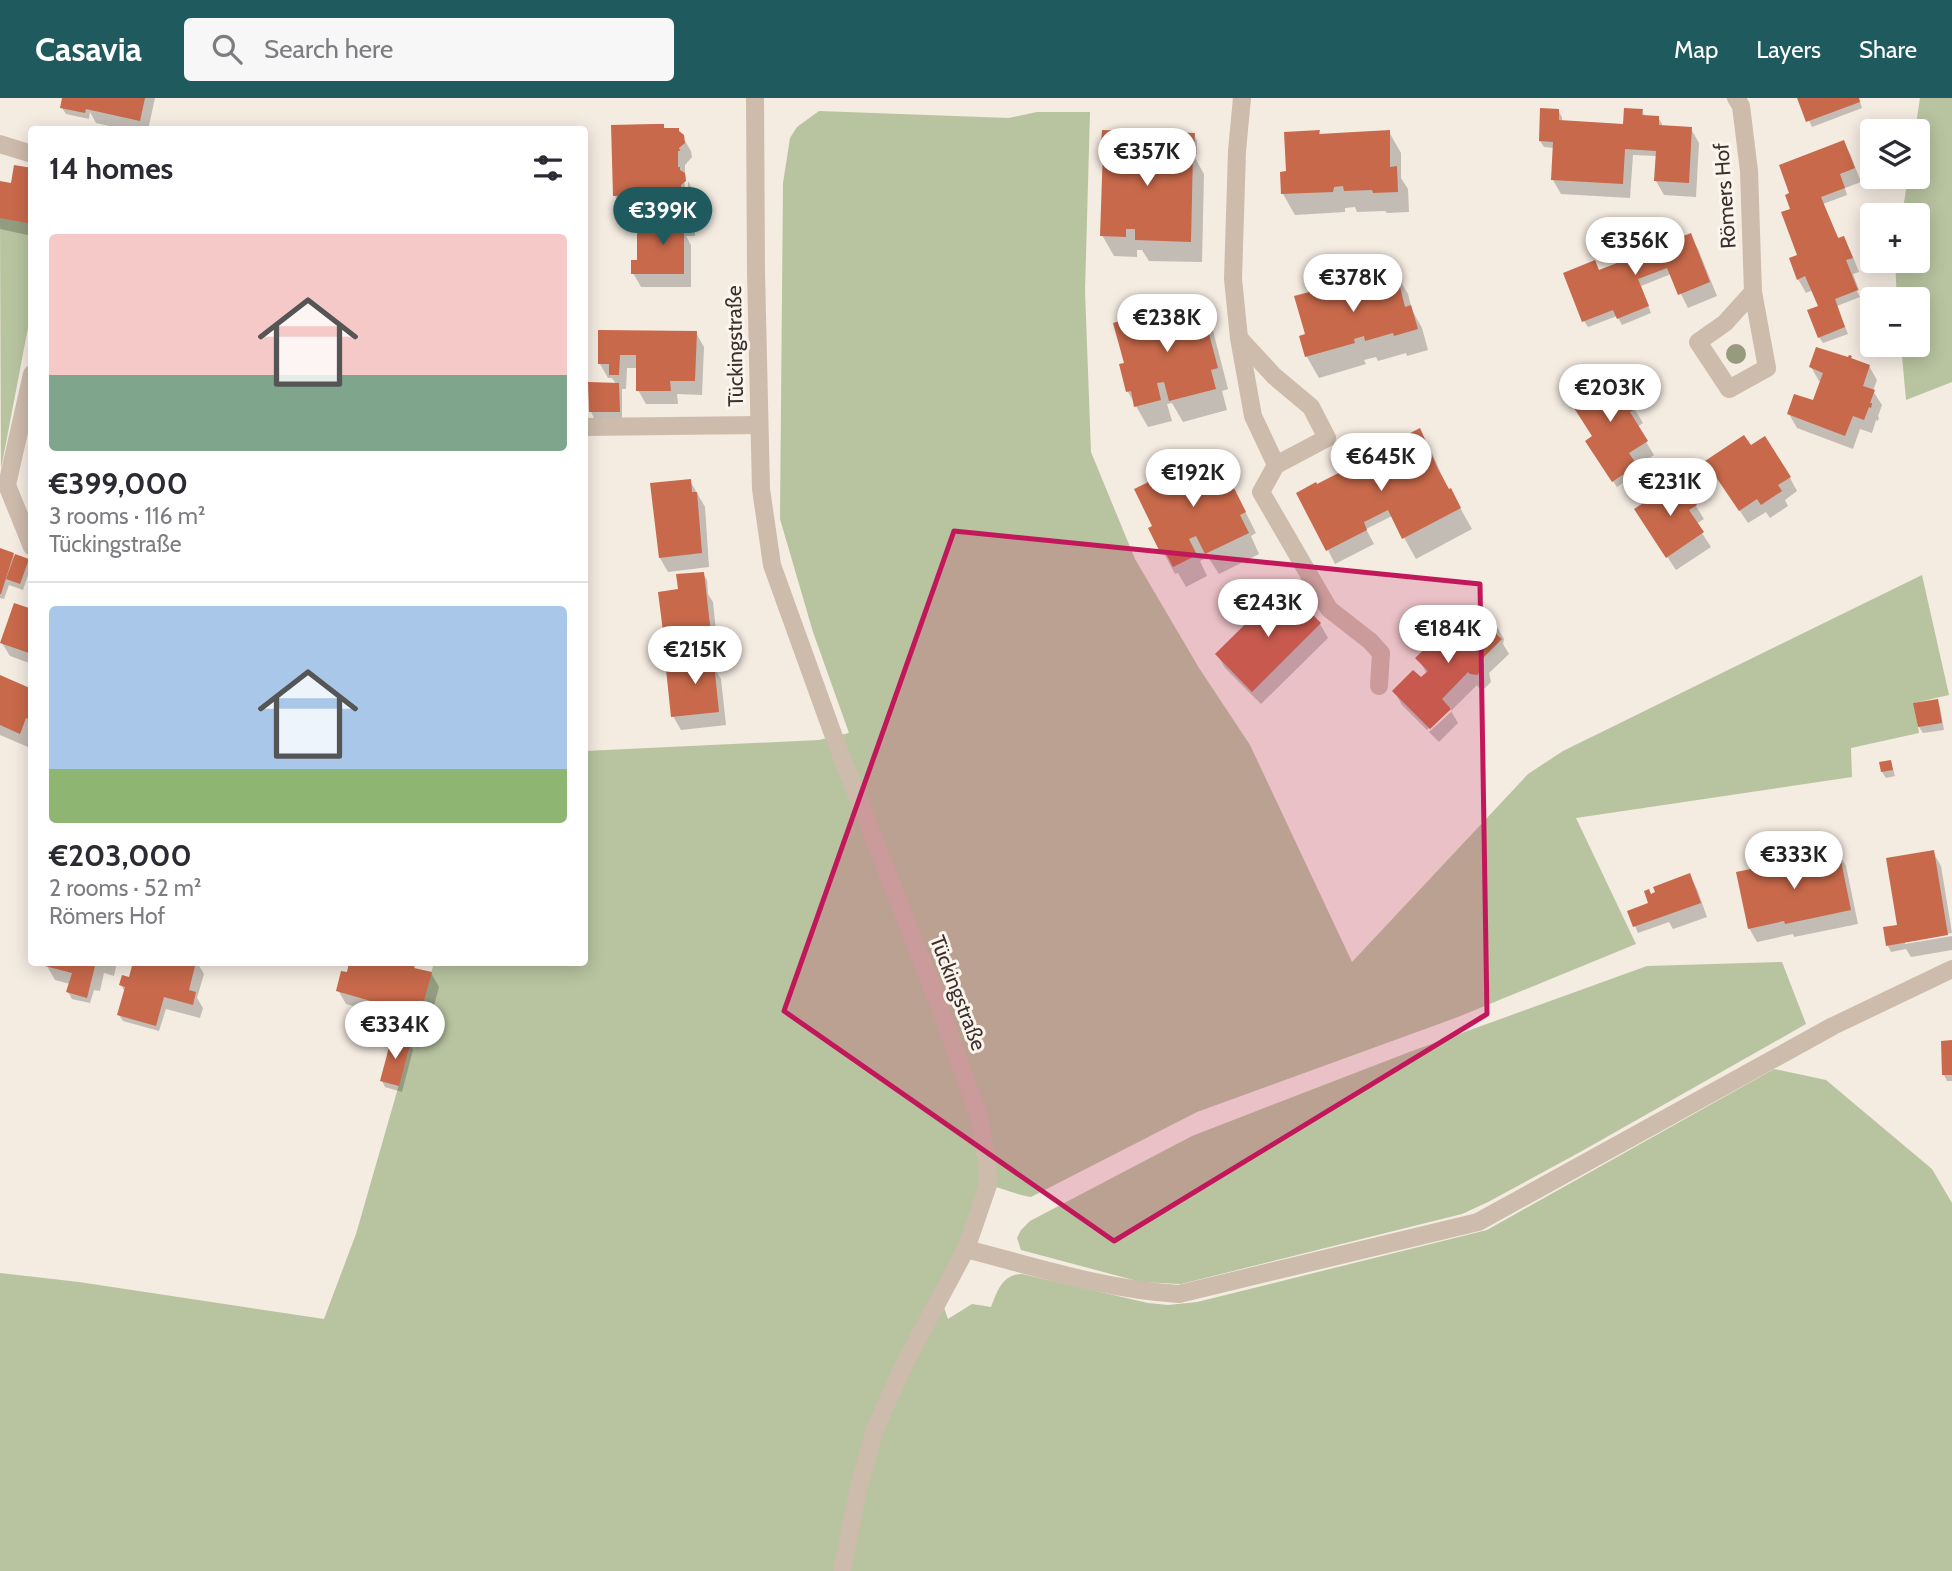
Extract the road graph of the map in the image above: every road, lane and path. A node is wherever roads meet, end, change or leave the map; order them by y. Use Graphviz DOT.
graph roads {
  1 [pos="755,98"];
  2 [pos="1242,98"];
  3 [pos="1736,98"];
  4 [pos="0,144"];
  5 [pos="28,153"];
  6 [pos="1753,292"];
  7 [pos="1239,338"];
  8 [pos="28,389"];
  9 [pos="759,425"];
  10 [pos="588,427"];
  11 [pos="1276,465"];
  12 [pos="3,484"];
  13 [pos="28,538"];
  14 [pos="1379,686"];
  15 [pos="1952,969"];
  16 [pos="967,1249"];
  17 [pos="842,1571"];
  1 -- 9 [label="street, Tückingstraße"];
  2 -- 7 [label="street"];
  3 -- 6 [label="street, Römers Hof"];
  4 -- 5 [label="street"];
  6 -- 6 [label="street, Römers Hof"];
  7 -- 11 [label="street"];
  7 -- 11 [label="street"];
  8 -- 12 [label="street"];
  9 -- 10 [label="street, Tückingstraße"];
  9 -- 16 [label="street, Tückingstraße"];
  11 -- 14 [label="street"];
  12 -- 13 [label="street"];
  15 -- 16 [label="street"];
  16 -- 17 [label="street, Tückingstraße"];
}
